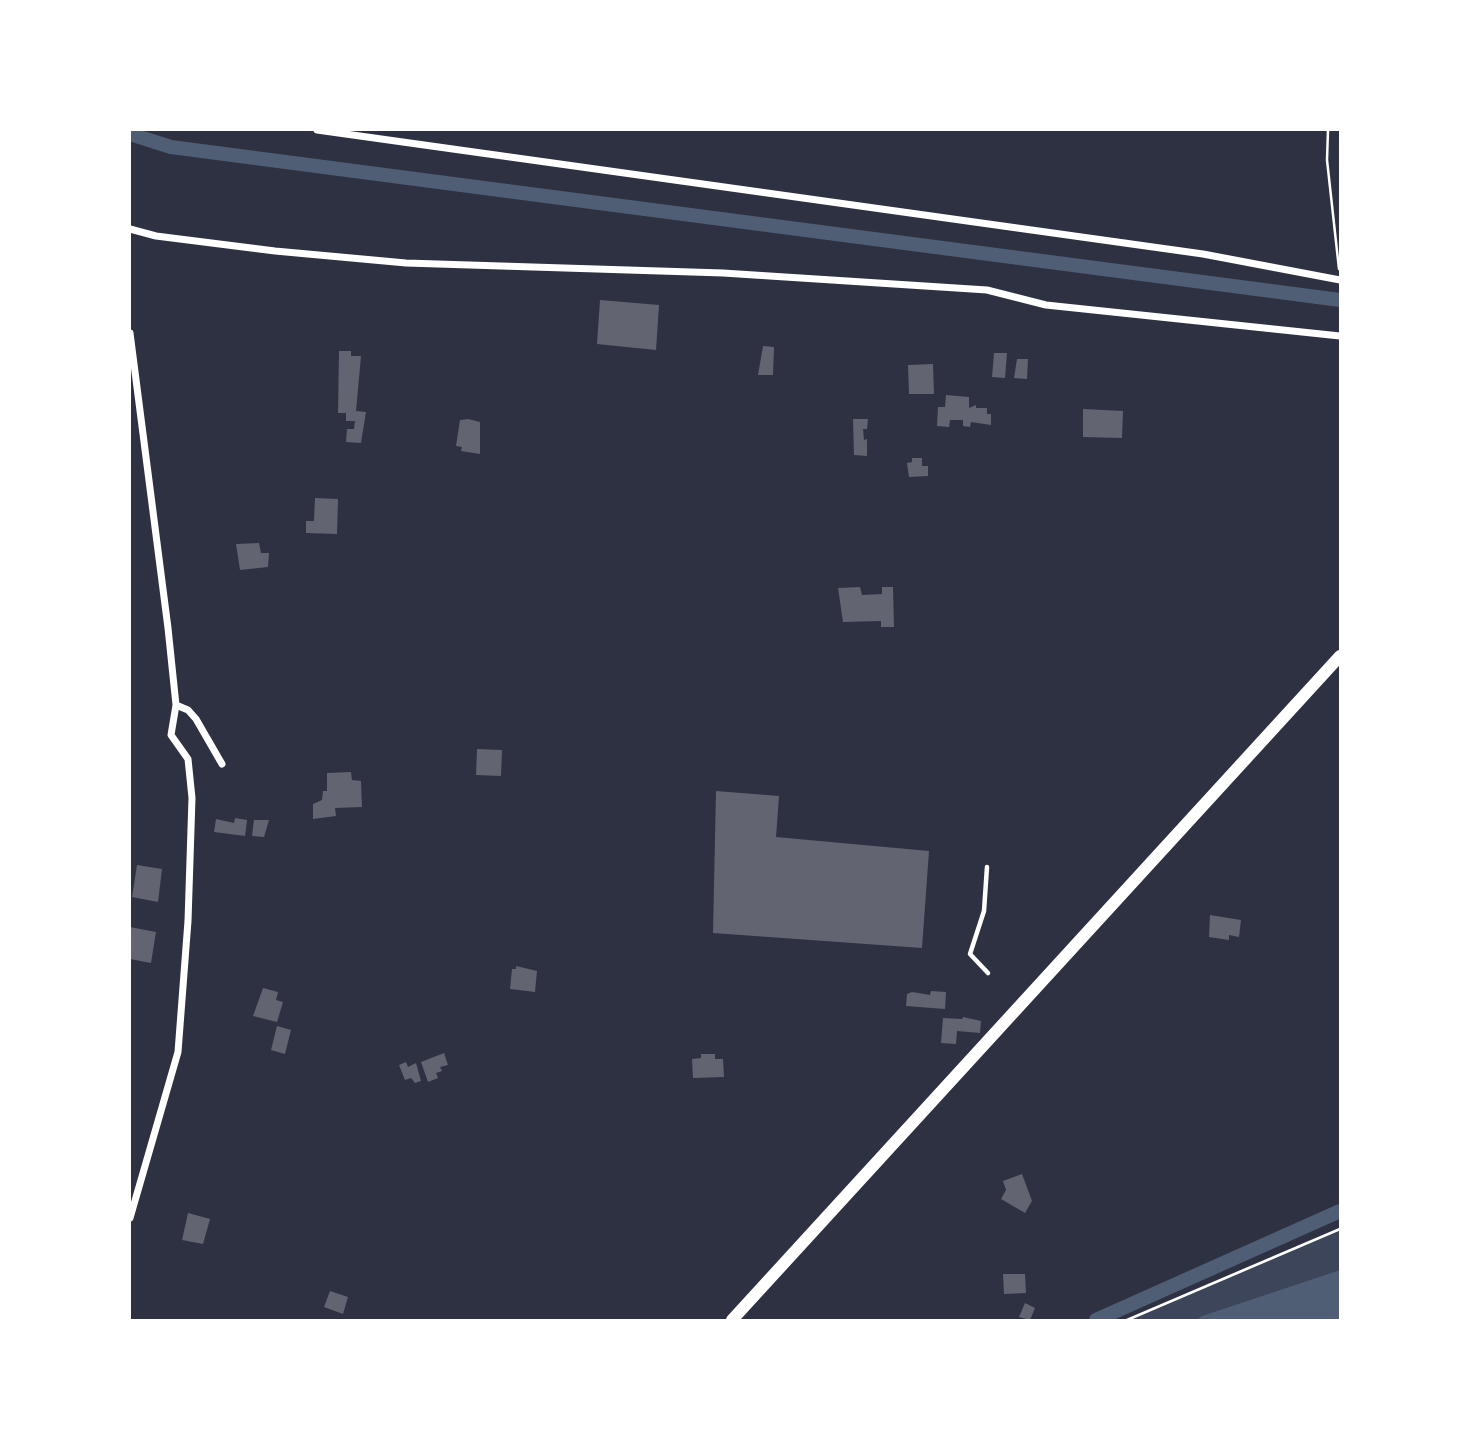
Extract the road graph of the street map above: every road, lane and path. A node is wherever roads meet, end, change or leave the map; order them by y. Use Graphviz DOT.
graph roads {
  1 [pos="317,130"];
  2 [pos="1328,130"];
  3 [pos="130,229"];
  4 [pos="1340,279"];
  5 [pos="130,333"];
  6 [pos="1340,336"];
  7 [pos="1340,656"];
  8 [pos="176,705"];
  9 [pos="222,764"];
  10 [pos="987,867"];
  11 [pos="988,973"];
  12 [pos="130,1218"];
  13 [pos="1340,1229"];
  14 [pos="732,1321"];
  15 [pos="1127,1321"];
  1 -- 4 [label="street"];
  2 -- 4 [label="path"];
  3 -- 6 [label="street"];
  5 -- 8 [label="street"];
  7 -- 14 [label="main road"];
  8 -- 9 [label="street"];
  8 -- 12 [label="street"];
  10 -- 11 [label="lane"];
  13 -- 15 [label="path"];
}
